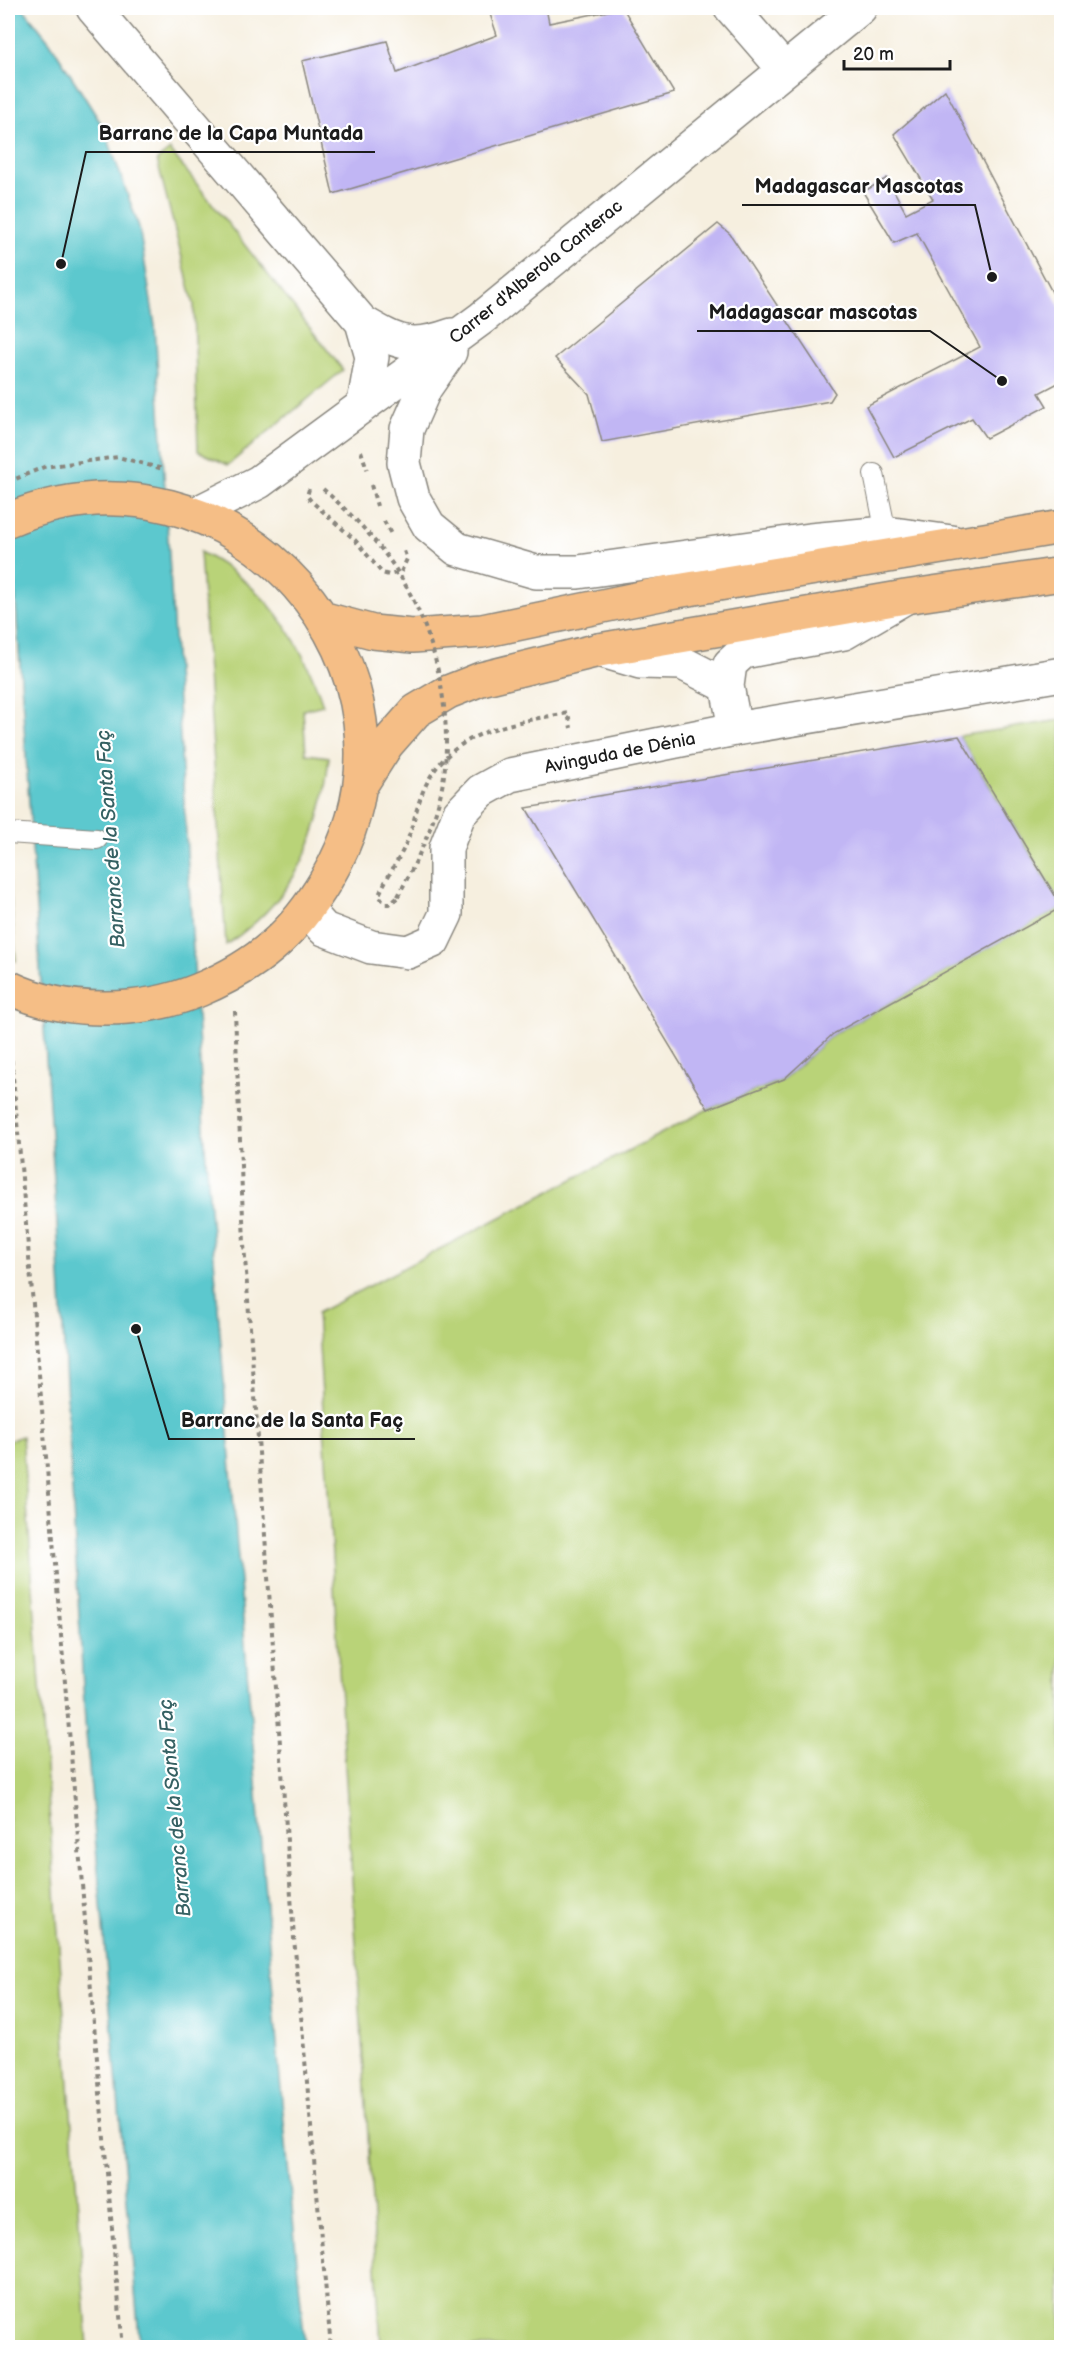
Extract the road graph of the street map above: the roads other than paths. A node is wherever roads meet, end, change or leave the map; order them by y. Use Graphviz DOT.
graph roads {
  1 [pos="93,8"];
  2 [pos="731,8"];
  3 [pos="860,8"];
  4 [pos="784,69"];
  5 [pos="362,322"];
  6 [pos="465,331"];
  7 [pos="364,403"];
  8 [pos="874,474"];
  9 [pos="188,512"];
  10 [pos="8,520"];
  11 [pos="1062,527"];
  12 [pos="886,533"];
  13 [pos="960,543"];
  14 [pos="1062,574"];
  15 [pos="905,597"];
  16 [pos="325,619"];
  17 [pos="599,650"];
  18 [pos="1062,674"];
  19 [pos="727,686"];
  20 [pos="735,729"];
  21 [pos="362,783"];
  22 [pos="8,832"];
  23 [pos="97,839"];
  24 [pos="308,911"];
  25 [pos="12,989"];
  1 -- 5 [label="street"];
  2 -- 4 [label="street"];
  3 -- 4 [label="street, Carrer d'Alberola Canterac"];
  4 -- 6 [label="street, Carrer d'Alberola Canterac"];
  5 -- 6 [label="street"];
  5 -- 7 [label="street"];
  6 -- 7 [label="street, Carrer d'Alberola Canterac"];
  6 -- 12 [label="street"];
  7 -- 9 [label="street, Carrer d'Alberola Canterac"];
  8 -- 12 [label="lane"];
  9 -- 10 [label="main road"];
  9 -- 16 [label="main road"];
  11 -- 13 [label="main road"];
  12 -- 13 [label="street"];
  13 -- 16 [label="main road"];
  14 -- 15 [label="main road"];
  15 -- 17 [label="main road"];
  15 -- 19 [label="street"];
  16 -- 21 [label="main road"];
  17 -- 19 [label="street"];
  17 -- 21 [label="main road"];
  18 -- 20 [label="street, Avinguda de Dénia"];
  19 -- 20 [label="street"];
  20 -- 24 [label="street, Avinguda de Dénia"];
  21 -- 24 [label="main road"];
  22 -- 23 [label="lane"];
  24 -- 25 [label="main road"];
}
